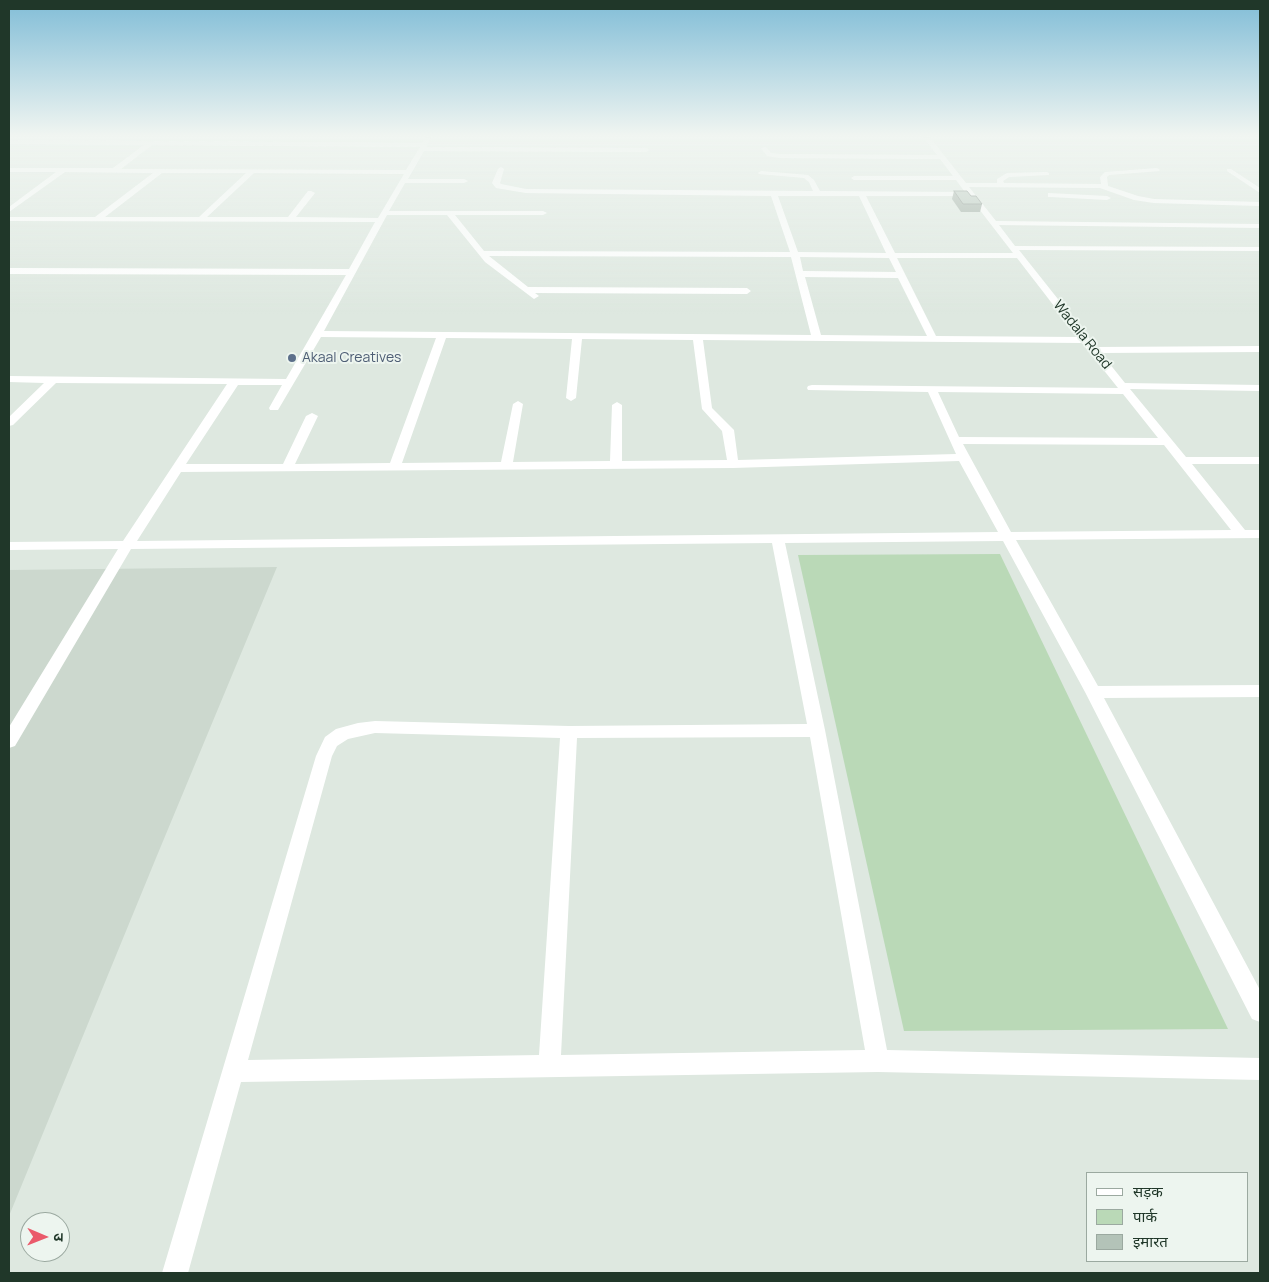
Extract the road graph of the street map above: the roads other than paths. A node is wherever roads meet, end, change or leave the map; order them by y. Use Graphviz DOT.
graph roads {
  1 [pos="774,194"];
  2 [pos="861,194"];
  3 [pos="30,195"];
  4 [pos="129,195"];
  5 [pos="227,195"];
  6 [pos="310,195"];
  7 [pos="395,195"];
  8 [pos="972,195"];
  9 [pos="1039,195"];
  10 [pos="1128,195"];
  11 [pos="1107,198"];
  12 [pos="1260,204"];
  13 [pos="9,210"];
  14 [pos="448,212"];
  15 [pos="543,213"];
  16 [pos="382,216"];
  17 [pos="9,219"];
  18 [pos="96,220"];
  19 [pos="290,220"];
  20 [pos="199,221"];
  21 [pos="993,223"];
  22 [pos="1260,226"];
  23 [pos="1013,248"];
  24 [pos="1260,249"];
  25 [pos="482,253"];
  26 [pos="795,256"];
  27 [pos="892,256"];
  28 [pos="1019,256"];
  29 [pos="9,272"];
  30 [pos="352,272"];
  31 [pos="800,274"];
  32 [pos="902,276"];
  33 [pos="747,291"];
  34 [pos="318,334"];
  35 [pos="442,335"];
  36 [pos="577,336"];
  37 [pos="698,337"];
  38 [pos="817,338"];
  39 [pos="933,339"];
  40 [pos="1085,340"];
  41 [pos="1093,350"];
  42 [pos="1260,350"];
  43 [pos="9,379"];
  44 [pos="53,380"];
  45 [pos="234,382"];
  46 [pos="290,382"];
  47 [pos="812,388"];
  48 [pos="1260,388"];
  49 [pos="1124,389"];
  50 [pos="932,390"];
  51 [pos="571,398"];
  52 [pos="518,404"];
  53 [pos="617,405"];
  54 [pos="274,408"];
  55 [pos="312,416"];
  56 [pos="9,423"];
  57 [pos="954,440"];
  58 [pos="1167,442"];
  59 [pos="963,457"];
  60 [pos="1260,460"];
  61 [pos="1182,461"];
  62 [pos="733,464"];
  63 [pos="616,465"];
  64 [pos="395,466"];
  65 [pos="506,466"];
  66 [pos="288,467"];
  67 [pos="177,468"];
  68 [pos="1241,534"];
  69 [pos="1260,534"];
  70 [pos="1008,537"];
  71 [pos="778,539"];
  72 [pos="127,545"];
  73 [pos="9,546"];
  74 [pos="1260,691"];
  75 [pos="1093,692"];
  76 [pos="817,730"];
  77 [pos="569,732"];
  78 [pos="9,741"];
  79 [pos="1260,1011"];
  80 [pos="878,1061"];
  81 [pos="549,1065"];
  82 [pos="1260,1069"];
  83 [pos="233,1071"];
  84 [pos="175,1273"];
  1 -- 26 [label="street"];
  2 -- 27 [label="street"];
  3 -- 13 [label="street"];
  4 -- 18 [label="street"];
  5 -- 20 [label="street"];
  6 -- 19 [label="street"];
  7 -- 16 [label="street"];
  8 -- 21 [label="street, Wadala Road"];
  9 -- 11 [label="street"];
  10 -- 12 [label="street"];
  14 -- 15 [label="street"];
  14 -- 16 [label="street"];
  14 -- 25 [label="street"];
  16 -- 19 [label="street"];
  16 -- 30 [label="street"];
  17 -- 18 [label="street"];
  18 -- 20 [label="street"];
  19 -- 20 [label="street"];
  21 -- 22 [label="street"];
  21 -- 23 [label="street, Wadala Road"];
  23 -- 24 [label="street"];
  23 -- 28 [label="street, Wadala Road"];
  25 -- 26 [label="street"];
  25 -- 33 [label="street"];
  26 -- 27 [label="street"];
  26 -- 31 [label="street"];
  27 -- 28 [label="street"];
  27 -- 32 [label="street"];
  28 -- 40 [label="street, Wadala Road"];
  29 -- 30 [label="street"];
  30 -- 34 [label="street"];
  31 -- 32 [label="street"];
  31 -- 38 [label="street"];
  32 -- 39 [label="street"];
  34 -- 35 [label="street"];
  34 -- 46 [label="street"];
  35 -- 36 [label="street"];
  35 -- 64 [label="street"];
  36 -- 37 [label="street"];
  36 -- 51 [label="street"];
  37 -- 38 [label="street"];
  37 -- 62 [label="street"];
  38 -- 39 [label="street"];
  39 -- 40 [label="street"];
  40 -- 41 [label="street, Wadala Road"];
  41 -- 42 [label="street"];
  41 -- 49 [label="street, Wadala Road"];
  43 -- 44 [label="street"];
  44 -- 45 [label="street"];
  44 -- 56 [label="street"];
  45 -- 46 [label="street"];
  45 -- 67 [label="street"];
  46 -- 54 [label="street"];
  47 -- 50 [label="street"];
  48 -- 49 [label="street"];
  49 -- 50 [label="street"];
  49 -- 58 [label="street, Wadala Road"];
  50 -- 57 [label="street"];
  52 -- 65 [label="street"];
  53 -- 63 [label="street"];
  55 -- 66 [label="street"];
  57 -- 58 [label="street"];
  57 -- 59 [label="street"];
  58 -- 61 [label="street, Wadala Road"];
  59 -- 62 [label="street"];
  59 -- 70 [label="street"];
  60 -- 61 [label="street"];
  61 -- 68 [label="street, Wadala Road"];
  62 -- 63 [label="street"];
  63 -- 65 [label="street"];
  64 -- 65 [label="street"];
  64 -- 66 [label="street"];
  66 -- 67 [label="street"];
  67 -- 72 [label="street"];
  68 -- 69 [label="street"];
  68 -- 70 [label="street"];
  70 -- 71 [label="street"];
  70 -- 75 [label="street"];
  71 -- 72 [label="street"];
  71 -- 76 [label="street"];
  72 -- 73 [label="street"];
  72 -- 78 [label="street"];
  74 -- 75 [label="street"];
  75 -- 79 [label="street"];
  76 -- 77 [label="street"];
  76 -- 80 [label="street"];
  77 -- 81 [label="street"];
  77 -- 83 [label="street"];
  80 -- 81 [label="street"];
  80 -- 82 [label="street"];
  81 -- 83 [label="street"];
  83 -- 84 [label="street"];
}
